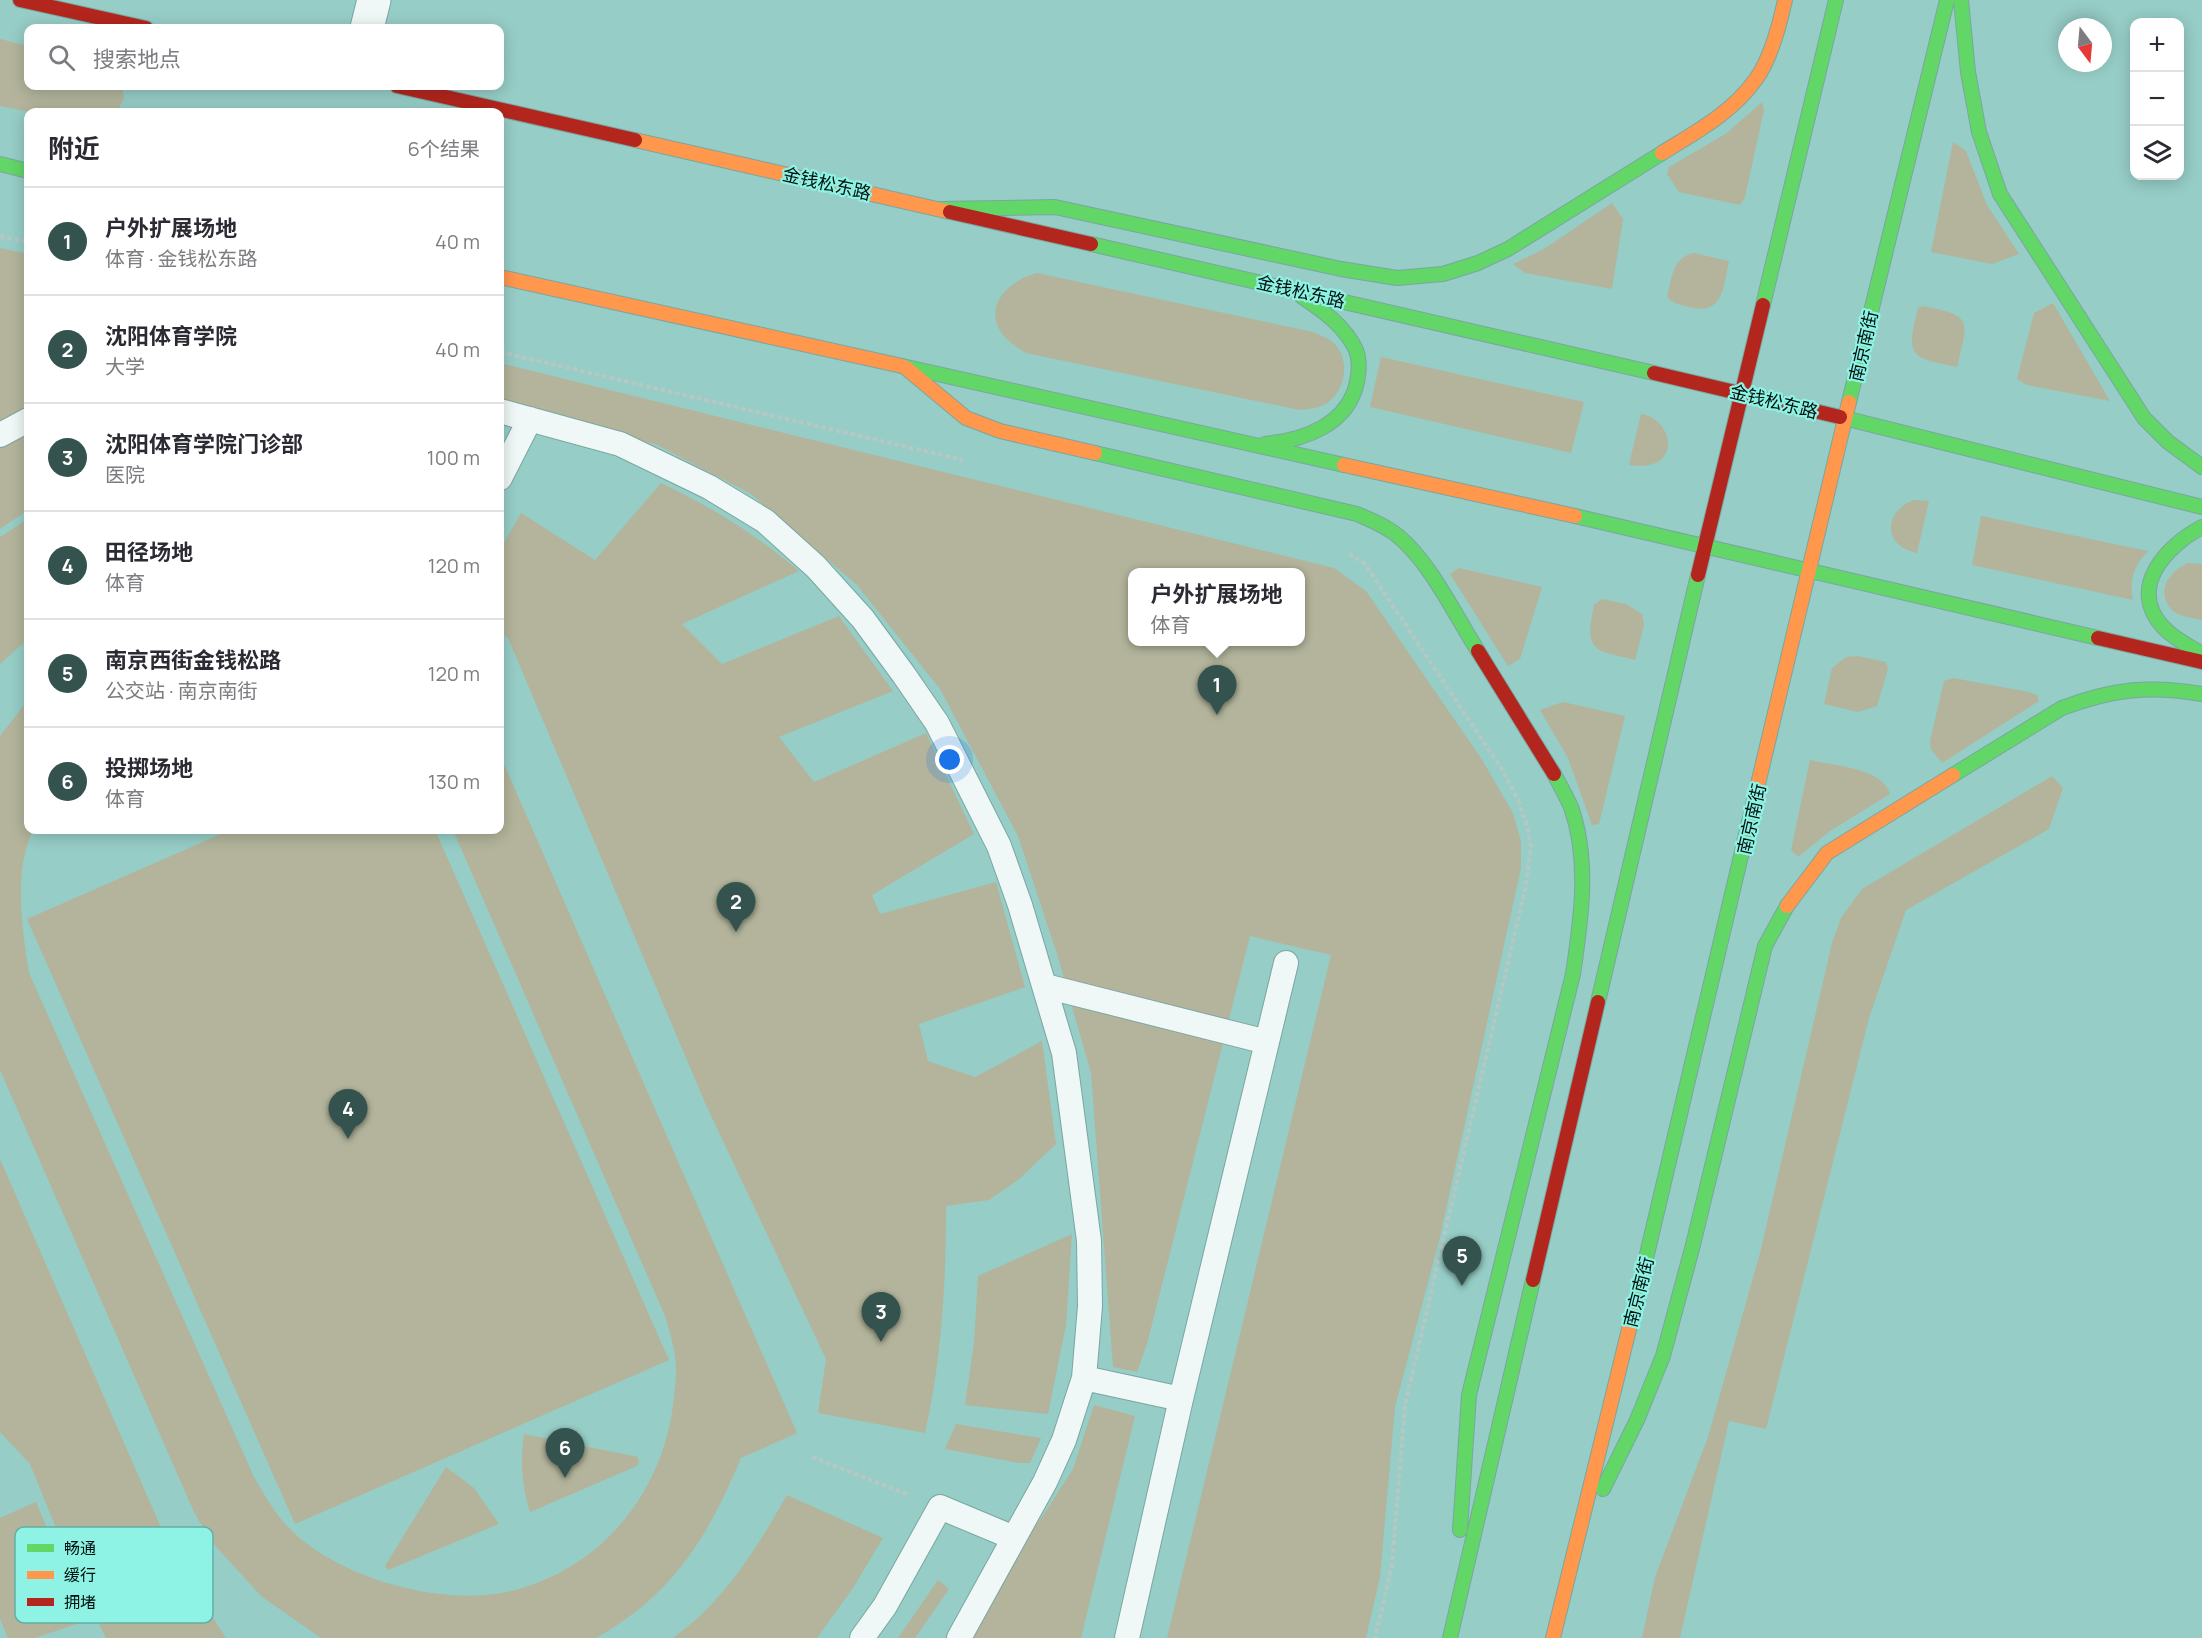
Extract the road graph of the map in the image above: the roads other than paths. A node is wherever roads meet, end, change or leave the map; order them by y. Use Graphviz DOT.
graph roads {
  1 [pos="20,0"];
  2 [pos="375,0"];
  3 [pos="1785,0"];
  4 [pos="1836,0"];
  5 [pos="1947,0"];
  6 [pos="1961,0"];
  7 [pos="128,24"];
  8 [pos="368,24"];
  9 [pos="415,90"];
  10 [pos="494,108"];
  11 [pos="504,110"];
  12 [pos="0,164"];
  13 [pos="24,170"];
  14 [pos="938,209"];
  15 [pos="504,278"];
  16 [pos="1292,290"];
  17 [pos="906,368"];
  18 [pos="1743,393"];
  19 [pos="504,412"];
  20 [pos="530,419"];
  21 [pos="1846,419"];
  22 [pos="24,422"];
  23 [pos="0,435"];
  24 [pos="1248,445"];
  25 [pos="2202,467"];
  26 [pos="504,470"];
  27 [pos="2202,507"];
  28 [pos="2202,527"];
  29 [pos="1705,546"];
  30 [pos="1807,572"];
  31 [pos="2202,654"];
  32 [pos="2202,662"];
  33 [pos="2202,694"];
  34 [pos="1286,963"];
  35 [pos="1045,986"];
  36 [pos="1267,1042"];
  37 [pos="1084,1378"];
  38 [pos="1181,1399"];
  39 [pos="1014,1538"];
  40 [pos="1575,1545"];
  41 [pos="1459,1600"];
  42 [pos="862,1638"];
  43 [pos="958,1638"];
  44 [pos="1127,1638"];
  45 [pos="1450,1638"];
  46 [pos="1553,1638"];
  1 -- 7 [label="main road"];
  2 -- 8 [label="street"];
  3 -- 14 [label="main road"];
  4 -- 18 [label="main road"];
  5 -- 21 [label="main road, 南京南街"];
  6 -- 25 [label="main road"];
  9 -- 10 [label="main road, 金钱松东路"];
  11 -- 14 [label="main road, 金钱松东路"];
  12 -- 13 [label="main road"];
  14 -- 16 [label="main road, 金钱松东路"];
  15 -- 17 [label="main road"];
  16 -- 18 [label="main road, 金钱松东路"];
  16 -- 24 [label="main road"];
  17 -- 24 [label="main road"];
  17 -- 41 [label="main road"];
  18 -- 21 [label="main road, 金钱松东路"];
  18 -- 29 [label="main road"];
  19 -- 20 [label="lane"];
  20 -- 26 [label="lane"];
  20 -- 35 [label="lane"];
  21 -- 27 [label="main road, 金钱松东路"];
  21 -- 30 [label="main road, 南京南街"];
  22 -- 23 [label="lane"];
  24 -- 29 [label="main road"];
  28 -- 31 [label="main road"];
  29 -- 30 [label="main road"];
  29 -- 41 [label="main road"];
  30 -- 32 [label="main road"];
  30 -- 40 [label="main road, 南京南街"];
  33 -- 40 [label="main road"];
  34 -- 36 [label="lane"];
  35 -- 36 [label="lane"];
  35 -- 37 [label="lane"];
  36 -- 38 [label="lane"];
  37 -- 38 [label="lane"];
  37 -- 39 [label="lane"];
  38 -- 44 [label="lane"];
  39 -- 42 [label="lane"];
  39 -- 43 [label="lane"];
  40 -- 46 [label="main road, 南京南街"];
  41 -- 45 [label="main road"];
}
